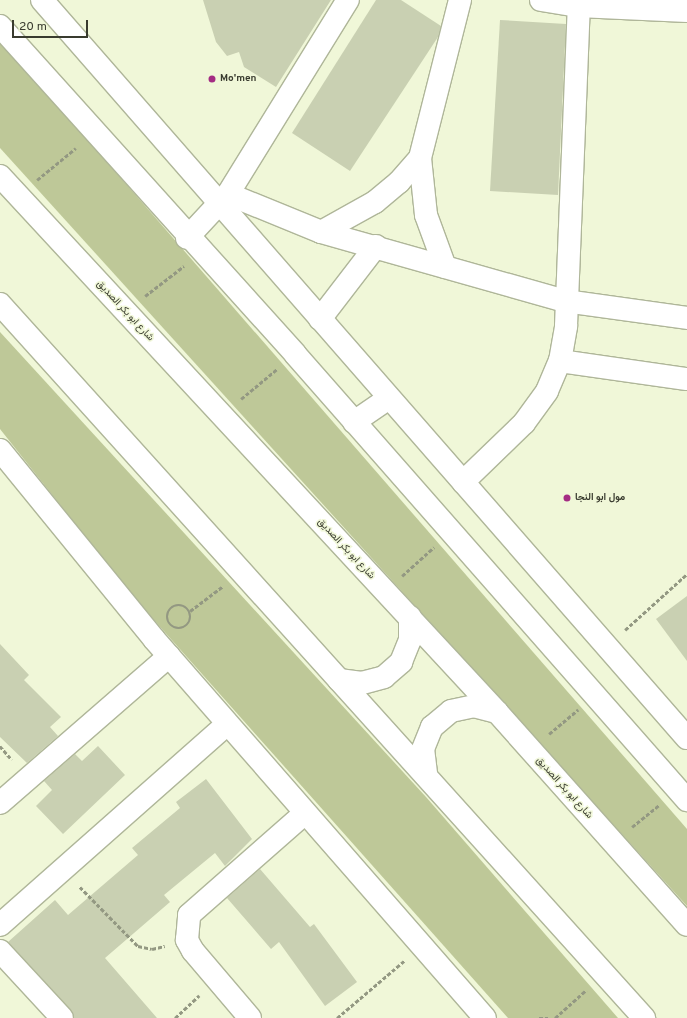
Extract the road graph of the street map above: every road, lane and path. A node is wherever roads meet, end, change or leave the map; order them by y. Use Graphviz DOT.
graph roads {
  1 [pos="42,0"];
  2 [pos="348,0"];
  3 [pos="460,0"];
  4 [pos="541,0"];
  5 [pos="579,3"];
  6 [pos="687,11"];
  7 [pos="0,26"];
  8 [pos="96,131"];
  9 [pos="420,158"];
  10 [pos="0,176"];
  11 [pos="18,196"];
  12 [pos="224,200"];
  13 [pos="321,232"];
  14 [pos="194,245"];
  15 [pos="376,246"];
  16 [pos="445,267"];
  17 [pos="565,301"];
  18 [pos="0,304"];
  19 [pos="125,311"];
  20 [pos="687,318"];
  21 [pos="320,319"];
  22 [pos="295,354"];
  23 [pos="560,361"];
  24 [pos="687,379"];
  25 [pos="389,398"];
  26 [pos="222,415"];
  27 [pos="354,422"];
  28 [pos="0,450"];
  29 [pos="463,482"];
  30 [pos="450,533"];
  31 [pos="241,572"];
  32 [pos="687,574"];
  33 [pos="385,591"];
  34 [pos="190,611"];
  35 [pos="410,617"];
  36 [pos="606,646"];
  37 [pos="169,656"];
  38 [pos="339,680"];
  39 [pos="594,696"];
  40 [pos="497,712"];
  41 [pos="227,724"];
  42 [pos="687,738"];
  43 [pos="531,750"];
  44 [pos="426,773"];
  45 [pos="682,794"];
  46 [pos="0,803"];
  47 [pos="304,814"];
  48 [pos="614,843"];
  49 [pos="64,869"];
  50 [pos="0,925"];
  51 [pos="687,925"];
  52 [pos="187,940"];
  53 [pos="421,946"];
  54 [pos="0,951"];
  55 [pos="605,974"];
  56 [pos="217,980"];
  57 [pos="62,1018"];
  58 [pos="174,1018"];
  59 [pos="250,1018"];
  60 [pos="337,1018"];
  61 [pos="485,1018"];
  62 [pos="539,1018"];
  63 [pos="548,1018"];
  64 [pos="555,1018"];
  65 [pos="644,1018"];
  1 -- 12 [label="street"];
  2 -- 12 [label="street"];
  3 -- 9 [label="street"];
  4 -- 5 [label="street"];
  5 -- 6 [label="street"];
  5 -- 17 [label="street"];
  7 -- 8 [label="street"];
  8 -- 11 [label="path"];
  8 -- 14 [label="street"];
  9 -- 13 [label="street"];
  9 -- 16 [label="street"];
  10 -- 11 [label="street, شارع ابو بكر الصديق"];
  11 -- 19 [label="street, شارع ابو بكر الصديق"];
  12 -- 13 [label="street"];
  12 -- 14 [label="street"];
  12 -- 21 [label="street"];
  13 -- 15 [label="street"];
  14 -- 19 [label="path"];
  14 -- 22 [label="street"];
  15 -- 16 [label="street"];
  15 -- 21 [label="street"];
  16 -- 17 [label="street"];
  17 -- 20 [label="street"];
  17 -- 23 [label="street"];
  18 -- 31 [label="street"];
  19 -- 26 [label="street, شارع ابو بكر الصديق"];
  21 -- 25 [label="street"];
  22 -- 26 [label="path"];
  22 -- 27 [label="street"];
  23 -- 24 [label="street"];
  23 -- 29 [label="street"];
  25 -- 27 [label="street"];
  25 -- 29 [label="street"];
  26 -- 33 [label="street, شارع ابو بكر الصديق"];
  27 -- 30 [label="street"];
  28 -- 37 [label="street"];
  29 -- 36 [label="street"];
  30 -- 33 [label="path"];
  30 -- 39 [label="street"];
  31 -- 34 [label="path"];
  31 -- 38 [label="street"];
  32 -- 36 [label="path"];
  33 -- 35 [label="street, شارع ابو بكر الصديق"];
  34 -- 34 [label="path"];
  35 -- 38 [label="street"];
  35 -- 40 [label="street, شارع ابو بكر الصديق"];
  36 -- 42 [label="street"];
  37 -- 41 [label="street"];
  37 -- 46 [label="street"];
  38 -- 44 [label="street"];
  39 -- 43 [label="path"];
  39 -- 45 [label="street"];
  40 -- 43 [label="street, شارع ابو بكر الصديق"];
  40 -- 44 [label="street"];
  41 -- 47 [label="street"];
  41 -- 49 [label="street"];
  43 -- 48 [label="street, شارع ابو بكر الصديق"];
  44 -- 55 [label="street"];
  45 -- 48 [label="path"];
  47 -- 52 [label="street"];
  47 -- 53 [label="street"];
  48 -- 51 [label="street, شارع ابو بكر الصديق"];
  49 -- 50 [label="street"];
  49 -- 52 [label="path"];
  52 -- 56 [label="street"];
  53 -- 60 [label="path"];
  53 -- 61 [label="street"];
  54 -- 57 [label="street"];
  55 -- 64 [label="path"];
  55 -- 65 [label="street"];
  56 -- 58 [label="path"];
  56 -- 59 [label="street"];
  62 -- 63 [label="path"];
}
